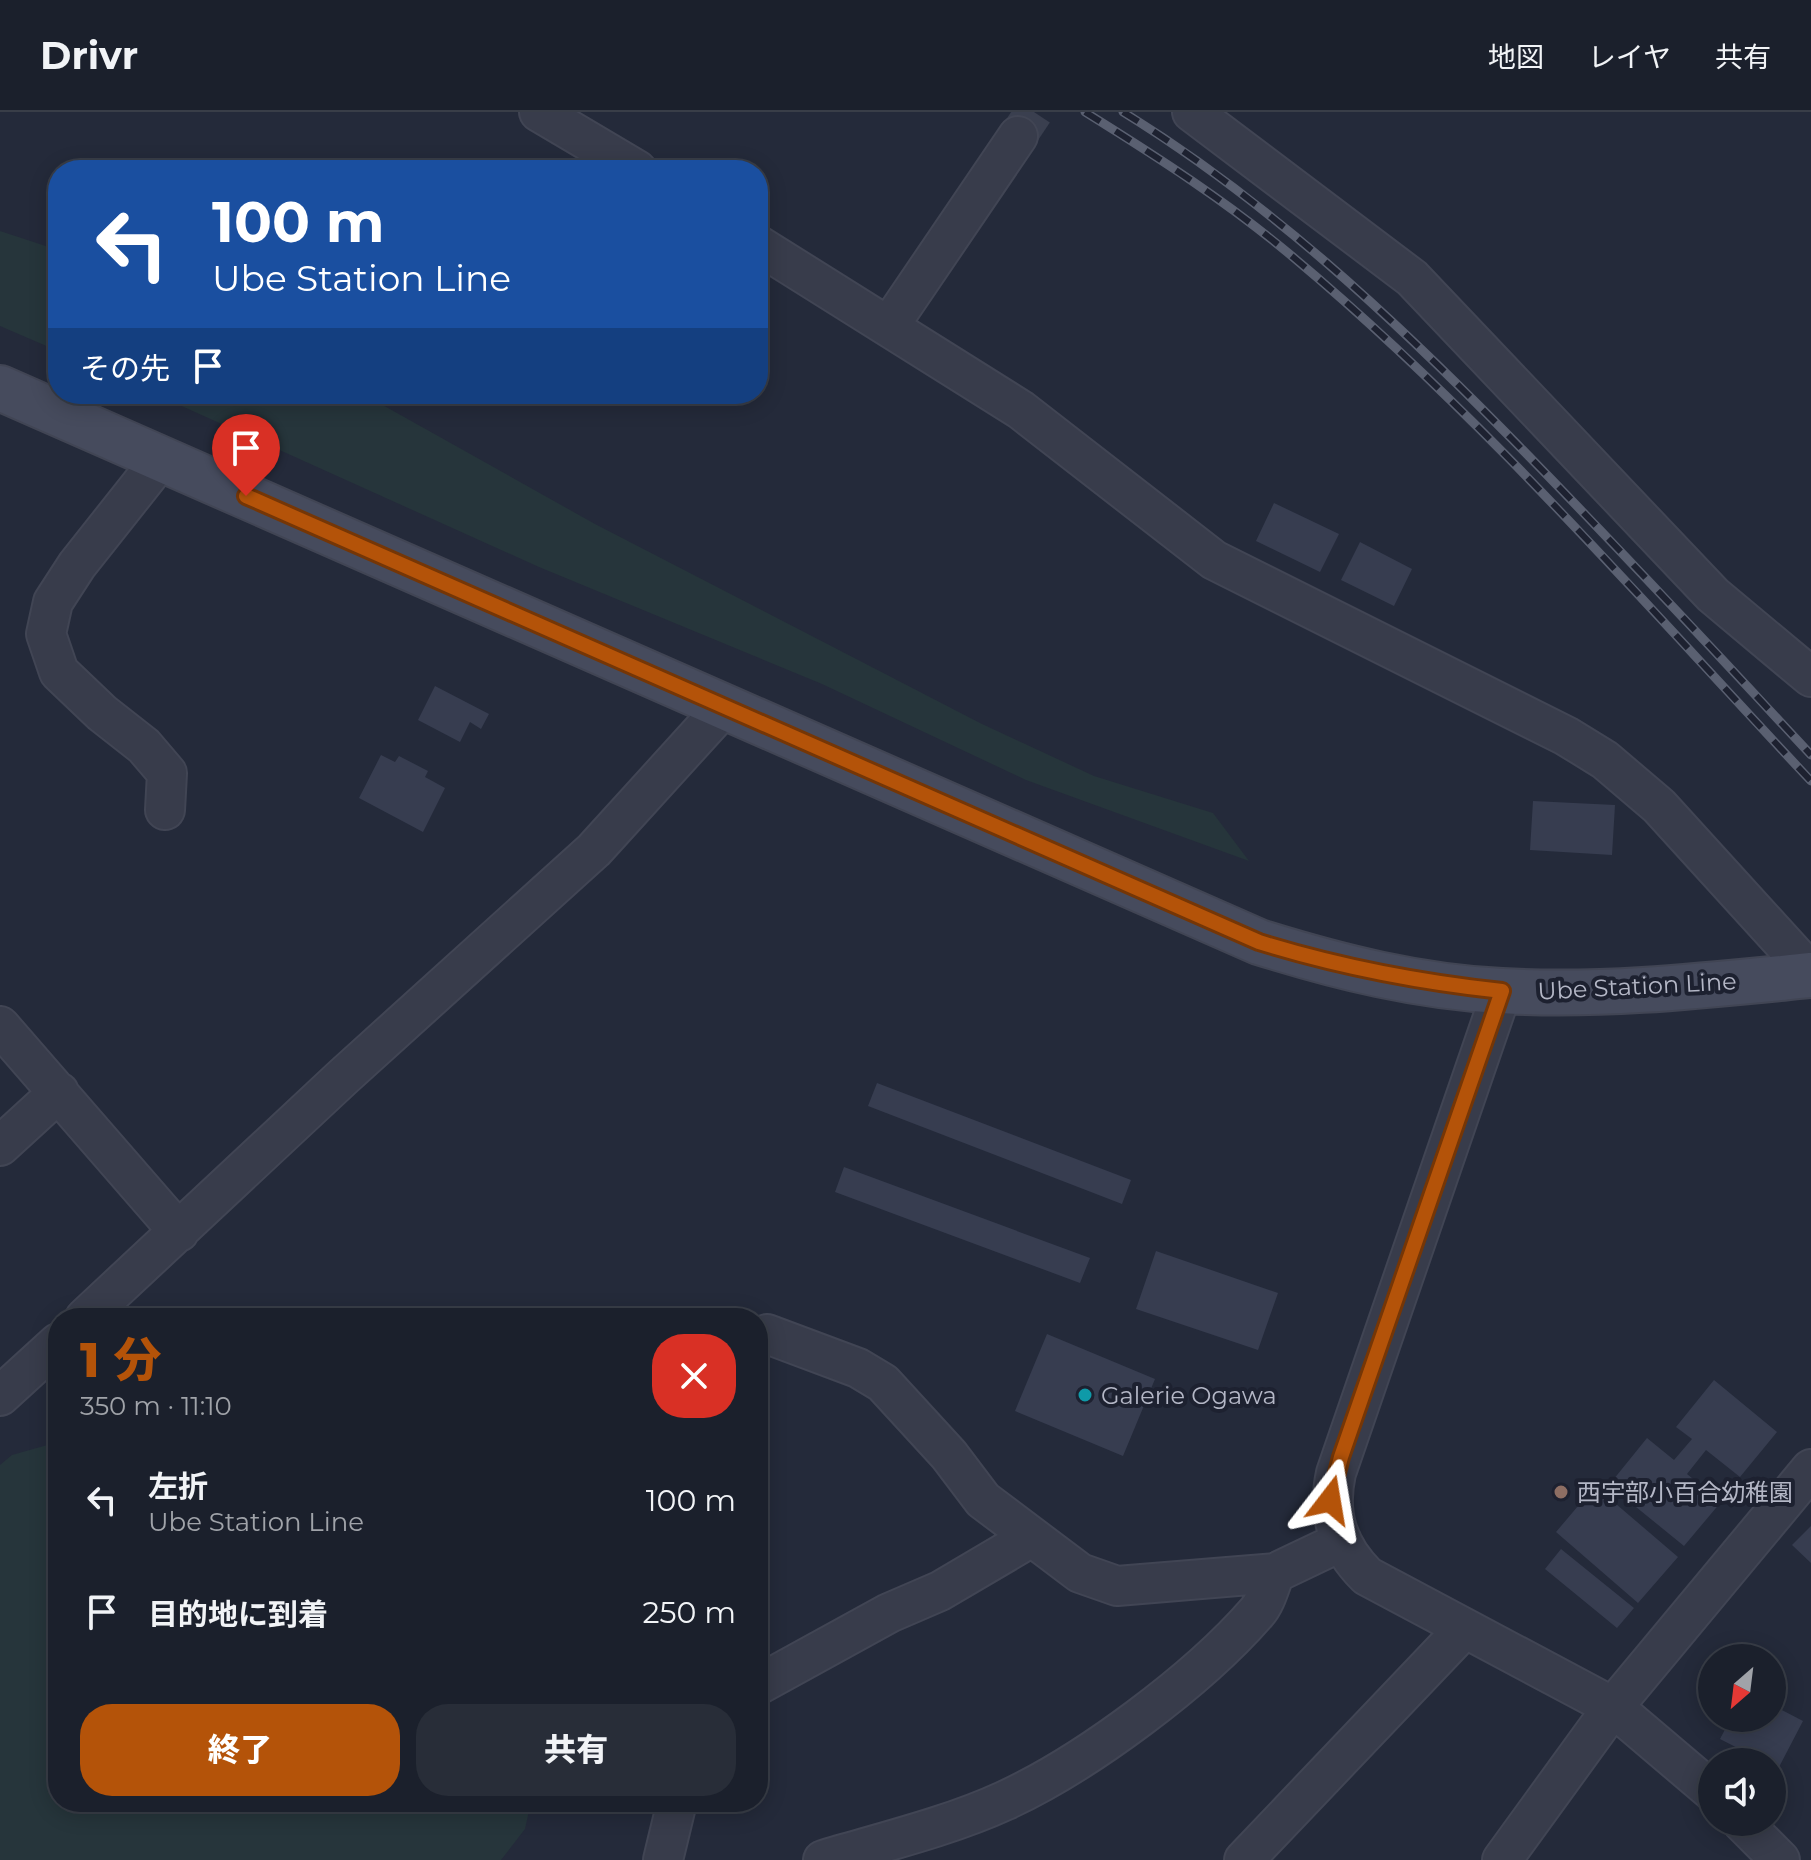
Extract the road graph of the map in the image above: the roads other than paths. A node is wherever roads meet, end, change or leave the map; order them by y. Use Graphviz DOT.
graph roads {
  1 [pos="539,112"];
  2 [pos="1192,112"];
  3 [pos="1018,136"];
  4 [pos="620,160"];
  5 [pos="768,251"];
  6 [pos="889,326"];
  7 [pos="0,388"];
  8 [pos="161,459"];
  9 [pos="1811,677"];
  10 [pos="724,707"];
  11 [pos="165,810"];
  12 [pos="1811,974"];
  13 [pos="1502,991"];
  14 [pos="0,1026"];
  15 [pos="59,1092"];
  16 [pos="0,1146"];
  17 [pos="179,1232"];
  18 [pos="96,1308"];
  19 [pos="768,1334"];
  20 [pos="48,1352"];
  21 [pos="0,1396"];
  22 [pos="1811,1469"];
  23 [pos="1030,1538"];
  24 [pos="1342,1541"];
  25 [pos="1275,1573"];
  26 [pos="1464,1629"];
  27 [pos="768,1680"];
  28 [pos="1613,1707"];
  29 [pos="1698,1779"];
  30 [pos="675,1812"];
  31 [pos="1754,1836"];
  32 [pos="1774,1859"];
  33 [pos="663,1860"];
  34 [pos="823,1860"];
  35 [pos="1244,1860"];
  36 [pos="1502,1860"];
  1 -- 4 [label="street"];
  2 -- 9 [label="street"];
  3 -- 6 [label="street"];
  5 -- 6 [label="street"];
  6 -- 12 [label="street"];
  7 -- 8 [label="main road, Ube Station Line"];
  8 -- 10 [label="main road, Ube Station Line"];
  8 -- 11 [label="street"];
  10 -- 13 [label="main road, Ube Station Line"];
  10 -- 17 [label="street"];
  12 -- 13 [label="main road, Ube Station Line"];
  13 -- 24 [label="street"];
  14 -- 15 [label="street"];
  15 -- 16 [label="street"];
  15 -- 17 [label="street"];
  17 -- 18 [label="street"];
  19 -- 23 [label="street"];
  20 -- 21 [label="street"];
  22 -- 28 [label="street"];
  23 -- 25 [label="street"];
  23 -- 27 [label="street"];
  24 -- 25 [label="street"];
  24 -- 26 [label="street"];
  25 -- 34 [label="street"];
  26 -- 28 [label="street"];
  26 -- 35 [label="street"];
  28 -- 29 [label="street"];
  28 -- 36 [label="street"];
  30 -- 33 [label="street"];
  31 -- 32 [label="street"];
}
